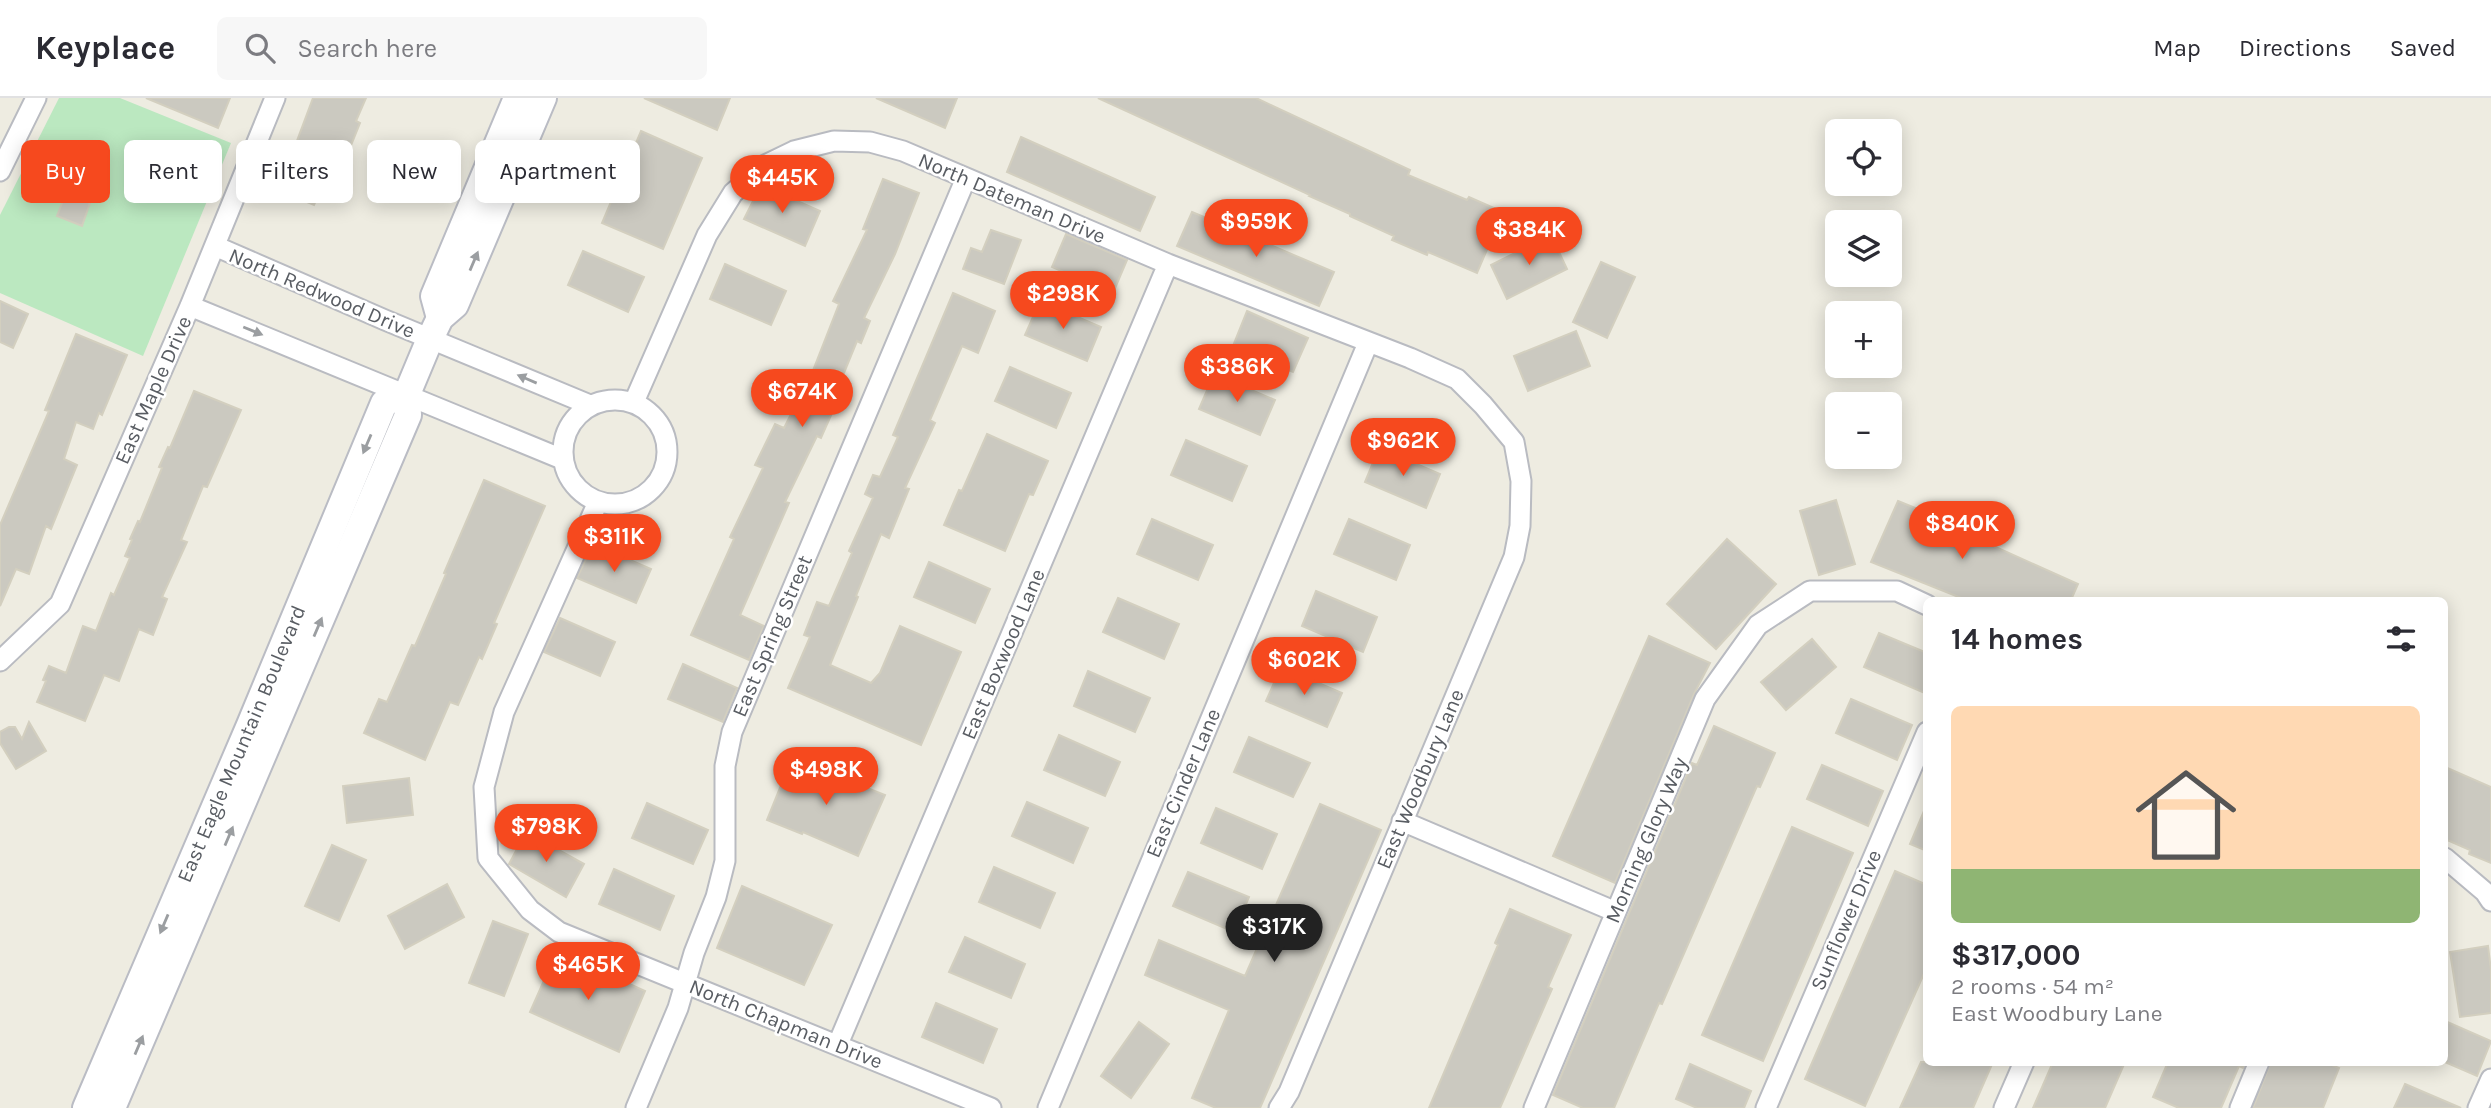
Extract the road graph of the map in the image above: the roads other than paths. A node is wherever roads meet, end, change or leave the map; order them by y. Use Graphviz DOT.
graph roads {
  1 [pos="36,98"];
  2 [pos="275,98"];
  3 [pos="517,98"];
  4 [pos="543,98"];
  5 [pos="0,171"];
  6 [pos="966,178"];
  7 [pos="215,246"];
  8 [pos="1168,264"];
  9 [pos="190,306"];
  10 [pos="435,328"];
  11 [pos="1368,343"];
  12 [pos="407,394"];
  13 [pos="634,402"];
  14 [pos="590,405"];
  15 [pos="1514,442"];
  16 [pos="562,459"];
  17 [pos="598,502"];
  18 [pos="1923,603"];
  19 [pos="0,661"];
  20 [pos="1923,741"];
  21 [pos="1402,821"];
  22 [pos="2448,861"];
  23 [pos="2491,901"];
  24 [pos="1616,912"];
  25 [pos="683,983"];
  26 [pos="838,1044"];
  27 [pos="2022,1066"];
  28 [pos="2257,1066"];
  29 [pos="2491,1079"];
  30 [pos="86,1108"];
  31 [pos="112,1108"];
  32 [pos="636,1108"];
  33 [pos="991,1108"];
  34 [pos="1048,1108"];
  35 [pos="1279,1108"];
  36 [pos="1534,1108"];
  37 [pos="1766,1108"];
  38 [pos="2004,1108"];
  39 [pos="2240,1108"];
  40 [pos="2479,1108"];
  1 -- 5 [label="street"];
  2 -- 7 [label="street, East Maple Drive"];
  3 -- 10 [label="street, East Eagle Mountain Boulevard"];
  10 -- 4 [label="street, East Eagle Mountain Boulevard, one-way"];
  6 -- 8 [label="street, North Dateman Drive"];
  6 -- 13 [label="street, North Dateman Drive"];
  6 -- 25 [label="street, East Spring Street"];
  7 -- 9 [label="street, East Maple Drive"];
  7 -- 10 [label="street, North Redwood Drive"];
  8 -- 11 [label="street, North Dateman Drive"];
  8 -- 26 [label="street, East Boxwood Lane"];
  9 -- 12 [label="street, one-way"];
  9 -- 19 [label="street, East Maple Drive"];
  10 -- 12 [label="street, East Eagle Mountain Boulevard"];
  14 -- 10 [label="street, North Redwood Drive, one-way"];
  11 -- 15 [label="street, North Dateman Drive"];
  11 -- 34 [label="street, East Cinder Lane"];
  12 -- 16 [label="street"];
  12 -- 30 [label="street, East Eagle Mountain Boulevard, one-way"];
  31 -- 12 [label="street, East Eagle Mountain Boulevard, one-way"];
  13 -- 14 [label="street"];
  13 -- 17 [label="street"];
  14 -- 16 [label="street"];
  15 -- 21 [label="street, East Woodbury Lane"];
  16 -- 17 [label="street"];
  17 -- 25 [label="street, North Chapman Drive"];
  18 -- 24 [label="street, Morning Glory Way"];
  20 -- 37 [label="street, Sunflower Drive"];
  21 -- 24 [label="street"];
  21 -- 35 [label="street, East Woodbury Lane"];
  22 -- 23 [label="street"];
  24 -- 36 [label="street, Morning Glory Way"];
  25 -- 26 [label="street, North Chapman Drive"];
  25 -- 32 [label="street, East Spring Street"];
  26 -- 33 [label="street, North Chapman Drive"];
  27 -- 38 [label="street"];
  28 -- 39 [label="street"];
  29 -- 40 [label="street"];
}
